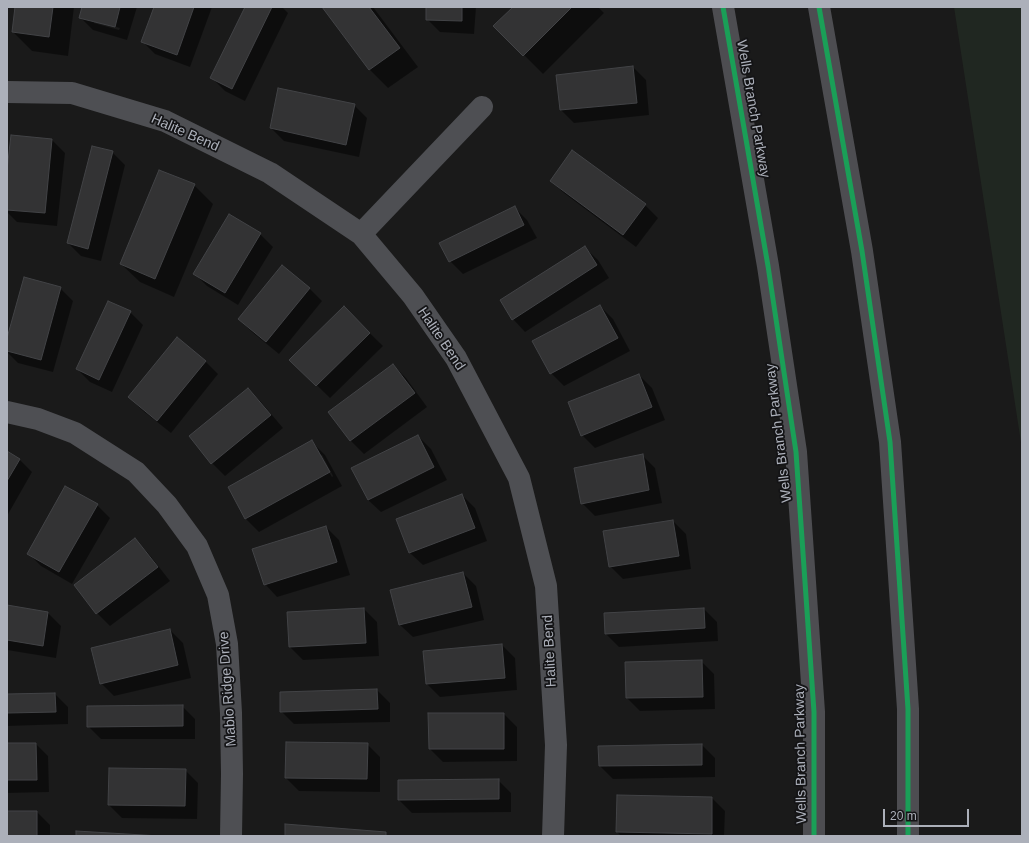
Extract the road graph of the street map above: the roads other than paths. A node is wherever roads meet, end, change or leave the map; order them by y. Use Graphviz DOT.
graph roads {
  1 [pos="724,7"];
  2 [pos="819,7"];
  3 [pos="7,92"];
  4 [pos="482,107"];
  5 [pos="361,234"];
  6 [pos="7,412"];
  7 [pos="231,836"];
  8 [pos="553,836"];
  9 [pos="814,836"];
  10 [pos="908,836"];
  1 -- 9 [label="street, Wells Branch Parkway"];
  2 -- 10 [label="street"];
  3 -- 5 [label="street, Halite Bend"];
  4 -- 5 [label="street"];
  5 -- 8 [label="street, Halite Bend"];
  6 -- 7 [label="street, Mablo Ridge Drive"];
}
